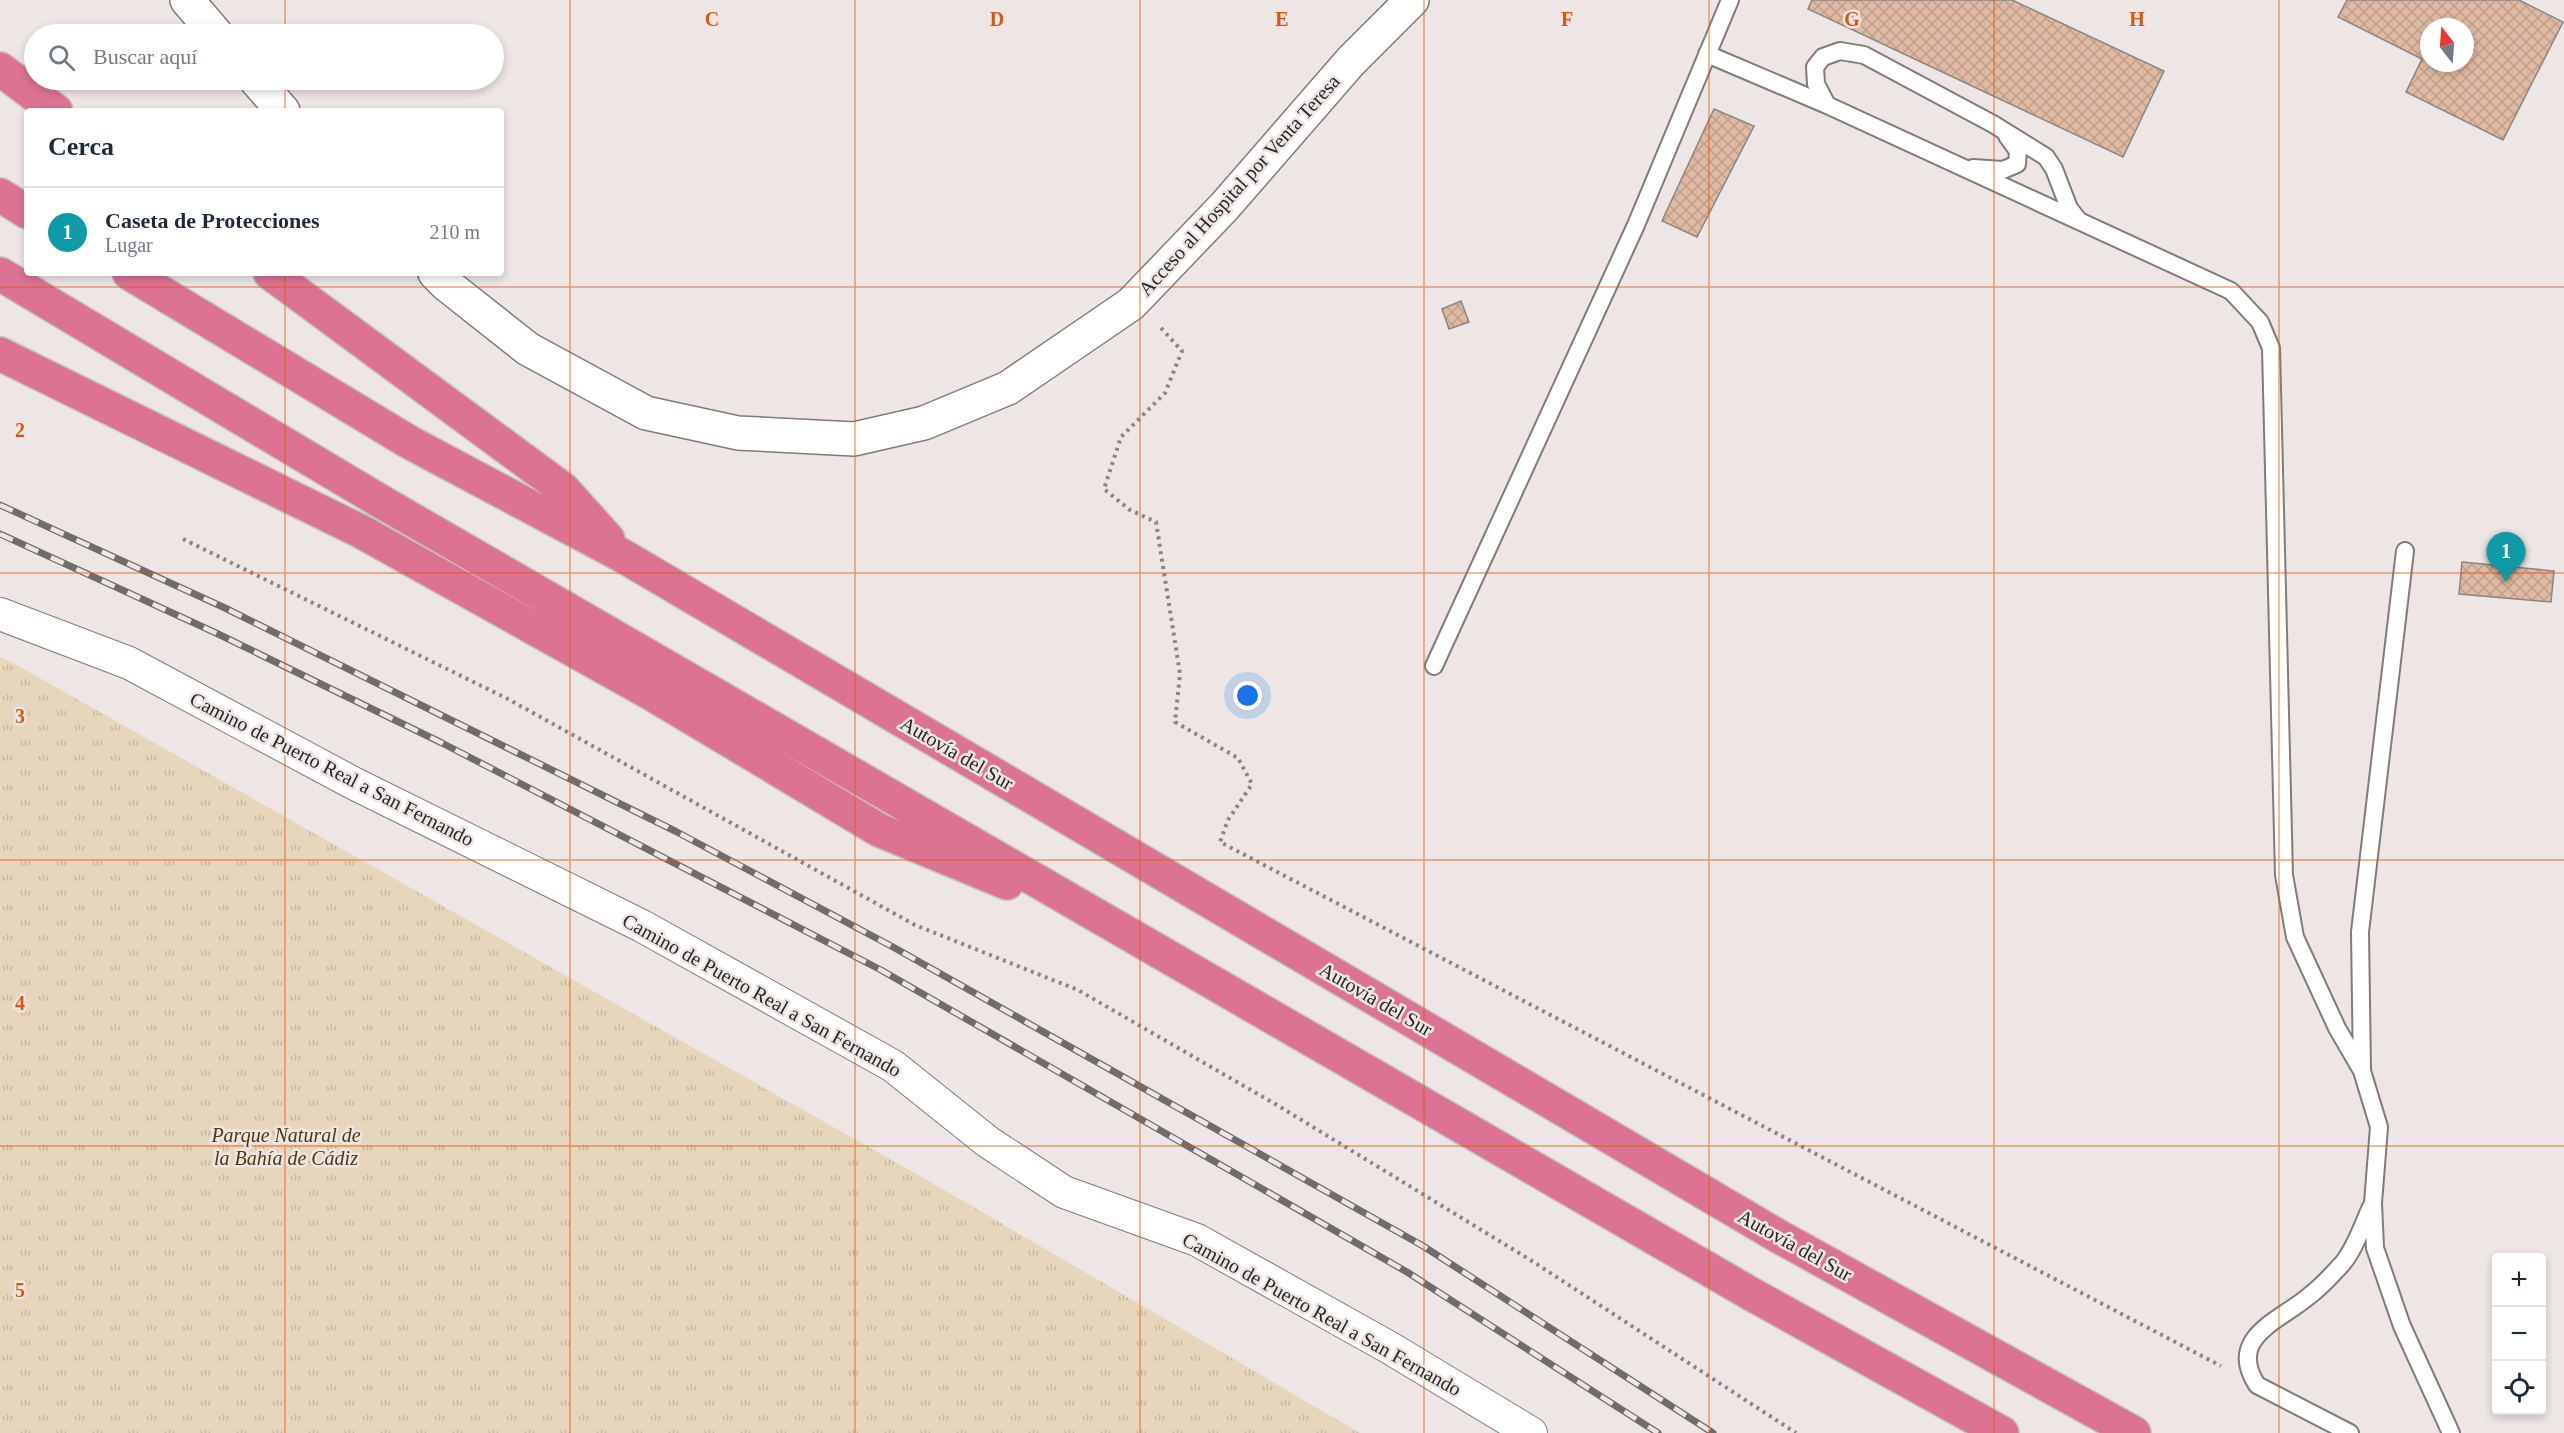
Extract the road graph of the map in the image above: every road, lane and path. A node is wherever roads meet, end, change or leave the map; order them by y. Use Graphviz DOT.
graph roads {
  1 [pos="187,0"];
  2 [pos="1412,0"];
  3 [pos="1730,0"];
  4 [pos="207,24"];
  5 [pos="1707,54"];
  6 [pos="0,69"];
  7 [pos="24,87"];
  8 [pos="28,90"];
  9 [pos="265,90"];
  10 [pos="1827,105"];
  11 [pos="52,108"];
  12 [pos="280,108"];
  13 [pos="1992,124"];
  14 [pos="1962,167"];
  15 [pos="0,195"];
  16 [pos="24,210"];
  17 [pos="2079,221"];
  18 [pos="0,274"];
  19 [pos="134,276"];
  20 [pos="274,276"];
  21 [pos="438,276"];
  22 [pos="1158,325"];
  23 [pos="0,354"];
  24 [pos="183,538"];
  25 [pos="2405,551"];
  26 [pos="623,556"];
  27 [pos="0,614"];
  28 [pos="1434,666"];
  29 [pos="1130,935"];
  30 [pos="2362,1071"];
  31 [pos="2373,1203"];
  32 [pos="2257,1385"];
  33 [pos="1531,1433"];
  34 [pos="1796,1433"];
  35 [pos="2002,1433"];
  36 [pos="2134,1433"];
  37 [pos="2350,1433"];
  38 [pos="2451,1433"];
  1 -- 4 [label="street"];
  2 -- 21 [label="street, Acceso al Hospital por Venta Teresa"];
  3 -- 5 [label="lane"];
  5 -- 10 [label="lane"];
  5 -- 28 [label="lane"];
  6 -- 7 [label="highway"];
  8 -- 11 [label="highway"];
  9 -- 12 [label="street"];
  10 -- 13 [label="lane"];
  10 -- 14 [label="lane"];
  13 -- 14 [label="lane"];
  13 -- 17 [label="lane"];
  14 -- 17 [label="lane"];
  15 -- 16 [label="highway"];
  17 -- 30 [label="lane"];
  18 -- 29 [label="highway"];
  19 -- 26 [label="highway"];
  20 -- 26 [label="highway"];
  22 -- 32 [label="path"];
  23 -- 29 [label="highway"];
  24 -- 34 [label="path"];
  25 -- 30 [label="lane"];
  26 -- 36 [label="highway, Autovía del Sur"];
  27 -- 33 [label="street, Camino de Puerto Real a San Fernando"];
  29 -- 35 [label="highway"];
  30 -- 31 [label="lane"];
  31 -- 32 [label="lane"];
  31 -- 38 [label="lane"];
  32 -- 37 [label="lane"];
}
